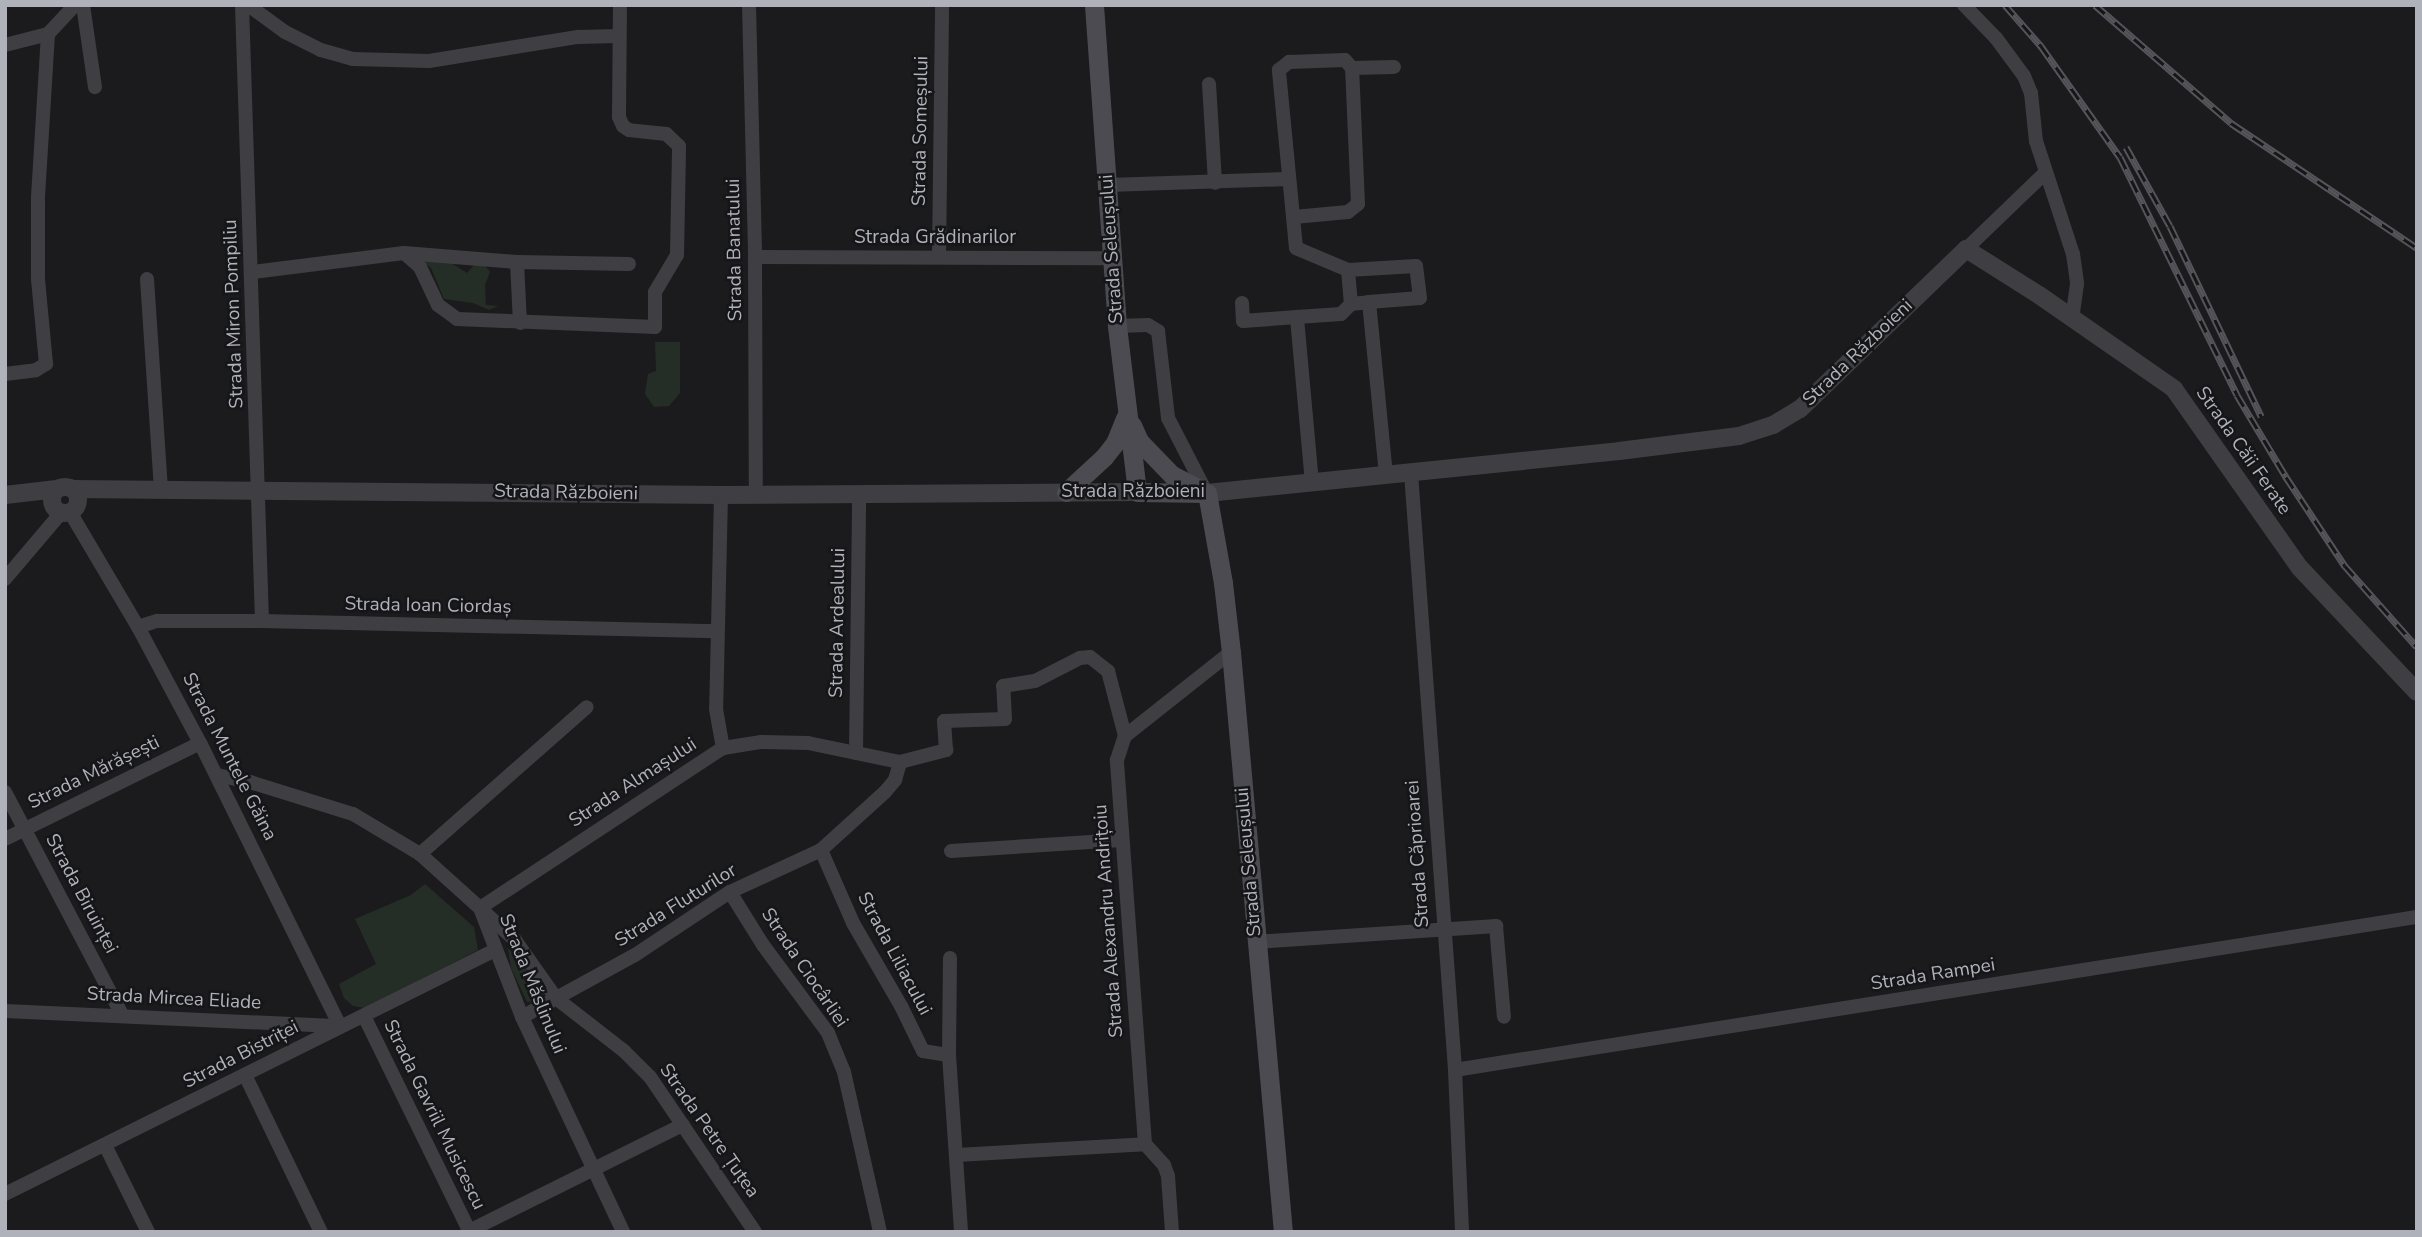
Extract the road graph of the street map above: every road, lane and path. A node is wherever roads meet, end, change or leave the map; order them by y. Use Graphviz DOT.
graph roads {
  1 [pos="75,5"];
  2 [pos="83,5"];
  3 [pos="242,5"];
  4 [pos="248,5"];
  5 [pos="620,5"];
  6 [pos="749,5"];
  7 [pos="942,5"];
  8 [pos="1094,5"];
  9 [pos="1964,5"];
  10 [pos="48,34"];
  11 [pos="619,36"];
  12 [pos="5,45"];
  13 [pos="1394,67"];
  14 [pos="1352,68"];
  15 [pos="1209,83"];
  16 [pos="95,87"];
  17 [pos="2044,174"];
  18 [pos="1287,179"];
  19 [pos="1215,183"];
  20 [pos="1108,185"];
  21 [pos="1294,217"];
  22 [pos="1966,249"];
  23 [pos="404,253"];
  24 [pos="755,257"];
  25 [pos="939,257"];
  26 [pos="1114,258"];
  27 [pos="517,262"];
  28 [pos="629,264"];
  29 [pos="1348,270"];
  30 [pos="253,272"];
  31 [pos="147,279"];
  32 [pos="1369,302"];
  33 [pos="1242,303"];
  34 [pos="1351,303"];
  35 [pos="1297,317"];
  36 [pos="2072,318"];
  37 [pos="520,323"];
  38 [pos="1117,326"];
  39 [pos="5,374"];
  40 [pos="1126,413"];
  41 [pos="1411,473"];
  42 [pos="1386,476"];
  43 [pos="1312,483"];
  44 [pos="64,489"];
  45 [pos="161,489"];
  46 [pos="258,489"];
  47 [pos="118,491"];
  48 [pos="1066,492"];
  49 [pos="1137,492"];
  50 [pos="1207,493"];
  51 [pos="859,494"];
  52 [pos="722,495"];
  53 [pos="756,495"];
  54 [pos="5,497"];
  55 [pos="65,510"];
  56 [pos="5,579"];
  57 [pos="262,621"];
  58 [pos="138,627"];
  59 [pos="718,631"];
  60 [pos="1231,652"];
  61 [pos="2417,692"];
  62 [pos="587,707"];
  63 [pos="1125,736"];
  64 [pos="200,743"];
  65 [pos="723,748"];
  66 [pos="856,752"];
  67 [pos="900,762"];
  68 [pos="217,775"];
  69 [pos="5,792"];
  70 [pos="25,829"];
  71 [pos="5,839"];
  72 [pos="1122,840"];
  73 [pos="821,850"];
  74 [pos="951,851"];
  75 [pos="421,854"];
  76 [pos="730,892"];
  77 [pos="480,908"];
  78 [pos="2417,916"];
  79 [pos="1442,929"];
  80 [pos="1255,942"];
  81 [pos="495,950"];
  82 [pos="950,958"];
  83 [pos="556,998"];
  84 [pos="5,1011"];
  85 [pos="122,1014"];
  86 [pos="364,1016"];
  87 [pos="522,1017"];
  88 [pos="1504,1017"];
  89 [pos="340,1026"];
  90 [pos="950,1055"];
  91 [pos="1455,1070"];
  92 [pos="245,1075"];
  93 [pos="683,1125"];
  94 [pos="1145,1144"];
  95 [pos="105,1145"];
  96 [pos="957,1155"];
  97 [pos="593,1168"];
  98 [pos="5,1194"];
  99 [pos="469,1231"];
  100 [pos="148,1232"];
  101 [pos="321,1232"];
  102 [pos="623,1232"];
  103 [pos="755,1232"];
  104 [pos="880,1232"];
  105 [pos="961,1232"];
  106 [pos="1172,1232"];
  107 [pos="1283,1232"];
  108 [pos="1462,1232"];
  1 -- 10 [label="street"];
  2 -- 16 [label="street"];
  3 -- 30 [label="street, Strada Miron Pompiliu"];
  4 -- 11 [label="street"];
  5 -- 11 [label="street"];
  6 -- 24 [label="street, Strada Banatului"];
  7 -- 25 [label="street, Strada Someșului"];
  8 -- 20 [label="main road, Strada Seleușului"];
  9 -- 17 [label="street"];
  10 -- 12 [label="street"];
  10 -- 39 [label="street"];
  11 -- 37 [label="street"];
  13 -- 14 [label="street"];
  14 -- 18 [label="street"];
  14 -- 21 [label="street"];
  15 -- 19 [label="street"];
  17 -- 22 [label="street, Strada Războieni"];
  17 -- 36 [label="street"];
  18 -- 19 [label="street"];
  18 -- 21 [label="street"];
  19 -- 20 [label="street"];
  20 -- 26 [label="main road, Strada Seleușului"];
  21 -- 29 [label="street"];
  22 -- 36 [label="street, Strada Căii Ferate"];
  22 -- 41 [label="street, Strada Războieni"];
  23 -- 27 [label="street"];
  23 -- 30 [label="street"];
  23 -- 37 [label="street"];
  24 -- 25 [label="street, Strada Grădinarilor"];
  24 -- 53 [label="street, Strada Banatului"];
  25 -- 26 [label="street, Strada Grădinarilor"];
  26 -- 38 [label="main road, Strada Seleușului"];
  27 -- 28 [label="street"];
  27 -- 37 [label="street"];
  29 -- 32 [label="street"];
  29 -- 34 [label="street"];
  30 -- 46 [label="street, Strada Miron Pompiliu"];
  31 -- 45 [label="street"];
  32 -- 34 [label="street"];
  32 -- 42 [label="street"];
  33 -- 35 [label="street"];
  34 -- 35 [label="street"];
  35 -- 43 [label="street"];
  36 -- 61 [label="street, Strada Căii Ferate"];
  38 -- 40 [label="main road, Strada Seleușului"];
  38 -- 50 [label="street"];
  40 -- 48 [label="main road"];
  40 -- 49 [label="main road, Strada Seleușului"];
  40 -- 50 [label="main road"];
  41 -- 42 [label="street, Strada Războieni"];
  41 -- 79 [label="street, Strada Căprioarei"];
  42 -- 43 [label="street, Strada Războieni"];
  43 -- 50 [label="street, Strada Războieni"];
  44 -- 47 [label="street, Strada Războieni"];
  44 -- 54 [label="street"];
  44 -- 55 [label="street, Strada Muntele Găina"];
  45 -- 46 [label="street, Strada Războieni"];
  45 -- 47 [label="street, Strada Războieni"];
  46 -- 52 [label="street, Strada Războieni"];
  46 -- 57 [label="street, Strada Miron Pompiliu"];
  47 -- 55 [label="street, Strada Războieni"];
  48 -- 49 [label="street, Strada Războieni"];
  48 -- 51 [label="street, Strada Războieni"];
  49 -- 50 [label="main road, Strada Războieni"];
  50 -- 60 [label="main road, Strada Seleușului"];
  51 -- 53 [label="street, Strada Războieni"];
  51 -- 66 [label="street, Strada Ardealului"];
  52 -- 53 [label="street, Strada Războieni"];
  52 -- 59 [label="street"];
  54 -- 55 [label="street"];
  55 -- 56 [label="street"];
  55 -- 58 [label="street, Strada Muntele Găina"];
  57 -- 58 [label="street, Strada Ioan Ciordaș"];
  57 -- 59 [label="street, Strada Ioan Ciordaș"];
  58 -- 64 [label="street, Strada Muntele Găina"];
  59 -- 65 [label="street"];
  60 -- 63 [label="street"];
  60 -- 80 [label="main road, Strada Seleușului"];
  62 -- 75 [label="street"];
  63 -- 67 [label="street, Strada Almașului"];
  63 -- 72 [label="street, Strada Alexandru Andrițoiu"];
  64 -- 68 [label="street, Strada Muntele Găina"];
  64 -- 70 [label="street, Strada Mărășești"];
  65 -- 66 [label="street, Strada Almașului"];
  65 -- 77 [label="street, Strada Almașului"];
  66 -- 67 [label="street, Strada Almașului"];
  67 -- 73 [label="street, Strada Fluturilor"];
  68 -- 75 [label="street, Strada Măslinului"];
  68 -- 89 [label="street, Strada Muntele Găina"];
  69 -- 70 [label="street, Strada Biruinței"];
  70 -- 71 [label="street, Strada Mărășești"];
  70 -- 85 [label="street, Strada Biruinței"];
  72 -- 74 [label="street"];
  72 -- 94 [label="street, Strada Alexandru Andrițoiu"];
  73 -- 76 [label="street, Strada Fluturilor"];
  73 -- 90 [label="street, Strada Liliacului"];
  75 -- 77 [label="street, Strada Măslinului"];
  76 -- 83 [label="street, Strada Fluturilor"];
  76 -- 104 [label="street, Strada Ciocârliei"];
  77 -- 81 [label="street, Strada Măslinului"];
  77 -- 83 [label="street, Strada Petre Țuțea"];
  78 -- 91 [label="street, Strada Rampei"];
  79 -- 80 [label="street"];
  79 -- 88 [label="street"];
  79 -- 91 [label="street, Strada Căprioarei"];
  80 -- 107 [label="main road, Strada Seleușului"];
  81 -- 86 [label="street, Strada Bistriței"];
  81 -- 87 [label="street, Strada Măslinului"];
  82 -- 90 [label="street, Strada Liliacului"];
  83 -- 87 [label="street, Strada Fluturilor"];
  83 -- 93 [label="street, Strada Petre Țuțea"];
  84 -- 85 [label="street, Strada Mircea Eliade"];
  85 -- 89 [label="street, Strada Mircea Eliade"];
  86 -- 89 [label="street, Strada Bistriței"];
  86 -- 99 [label="street, Strada Gavriil Musicescu"];
  87 -- 97 [label="street, Strada Măslinului"];
  89 -- 92 [label="street, Strada Bistriței"];
  90 -- 96 [label="street, Strada Liliacului"];
  91 -- 108 [label="street, Strada Căprioarei"];
  92 -- 95 [label="street, Strada Bistriței"];
  92 -- 101 [label="street"];
  93 -- 97 [label="street"];
  93 -- 103 [label="street, Strada Petre Țuțea"];
  94 -- 96 [label="street"];
  94 -- 106 [label="street"];
  95 -- 98 [label="street, Strada Bistriței"];
  95 -- 100 [label="street"];
  96 -- 105 [label="street, Strada Liliacului"];
  97 -- 99 [label="street"];
  97 -- 102 [label="street, Strada Măslinului"];
}
